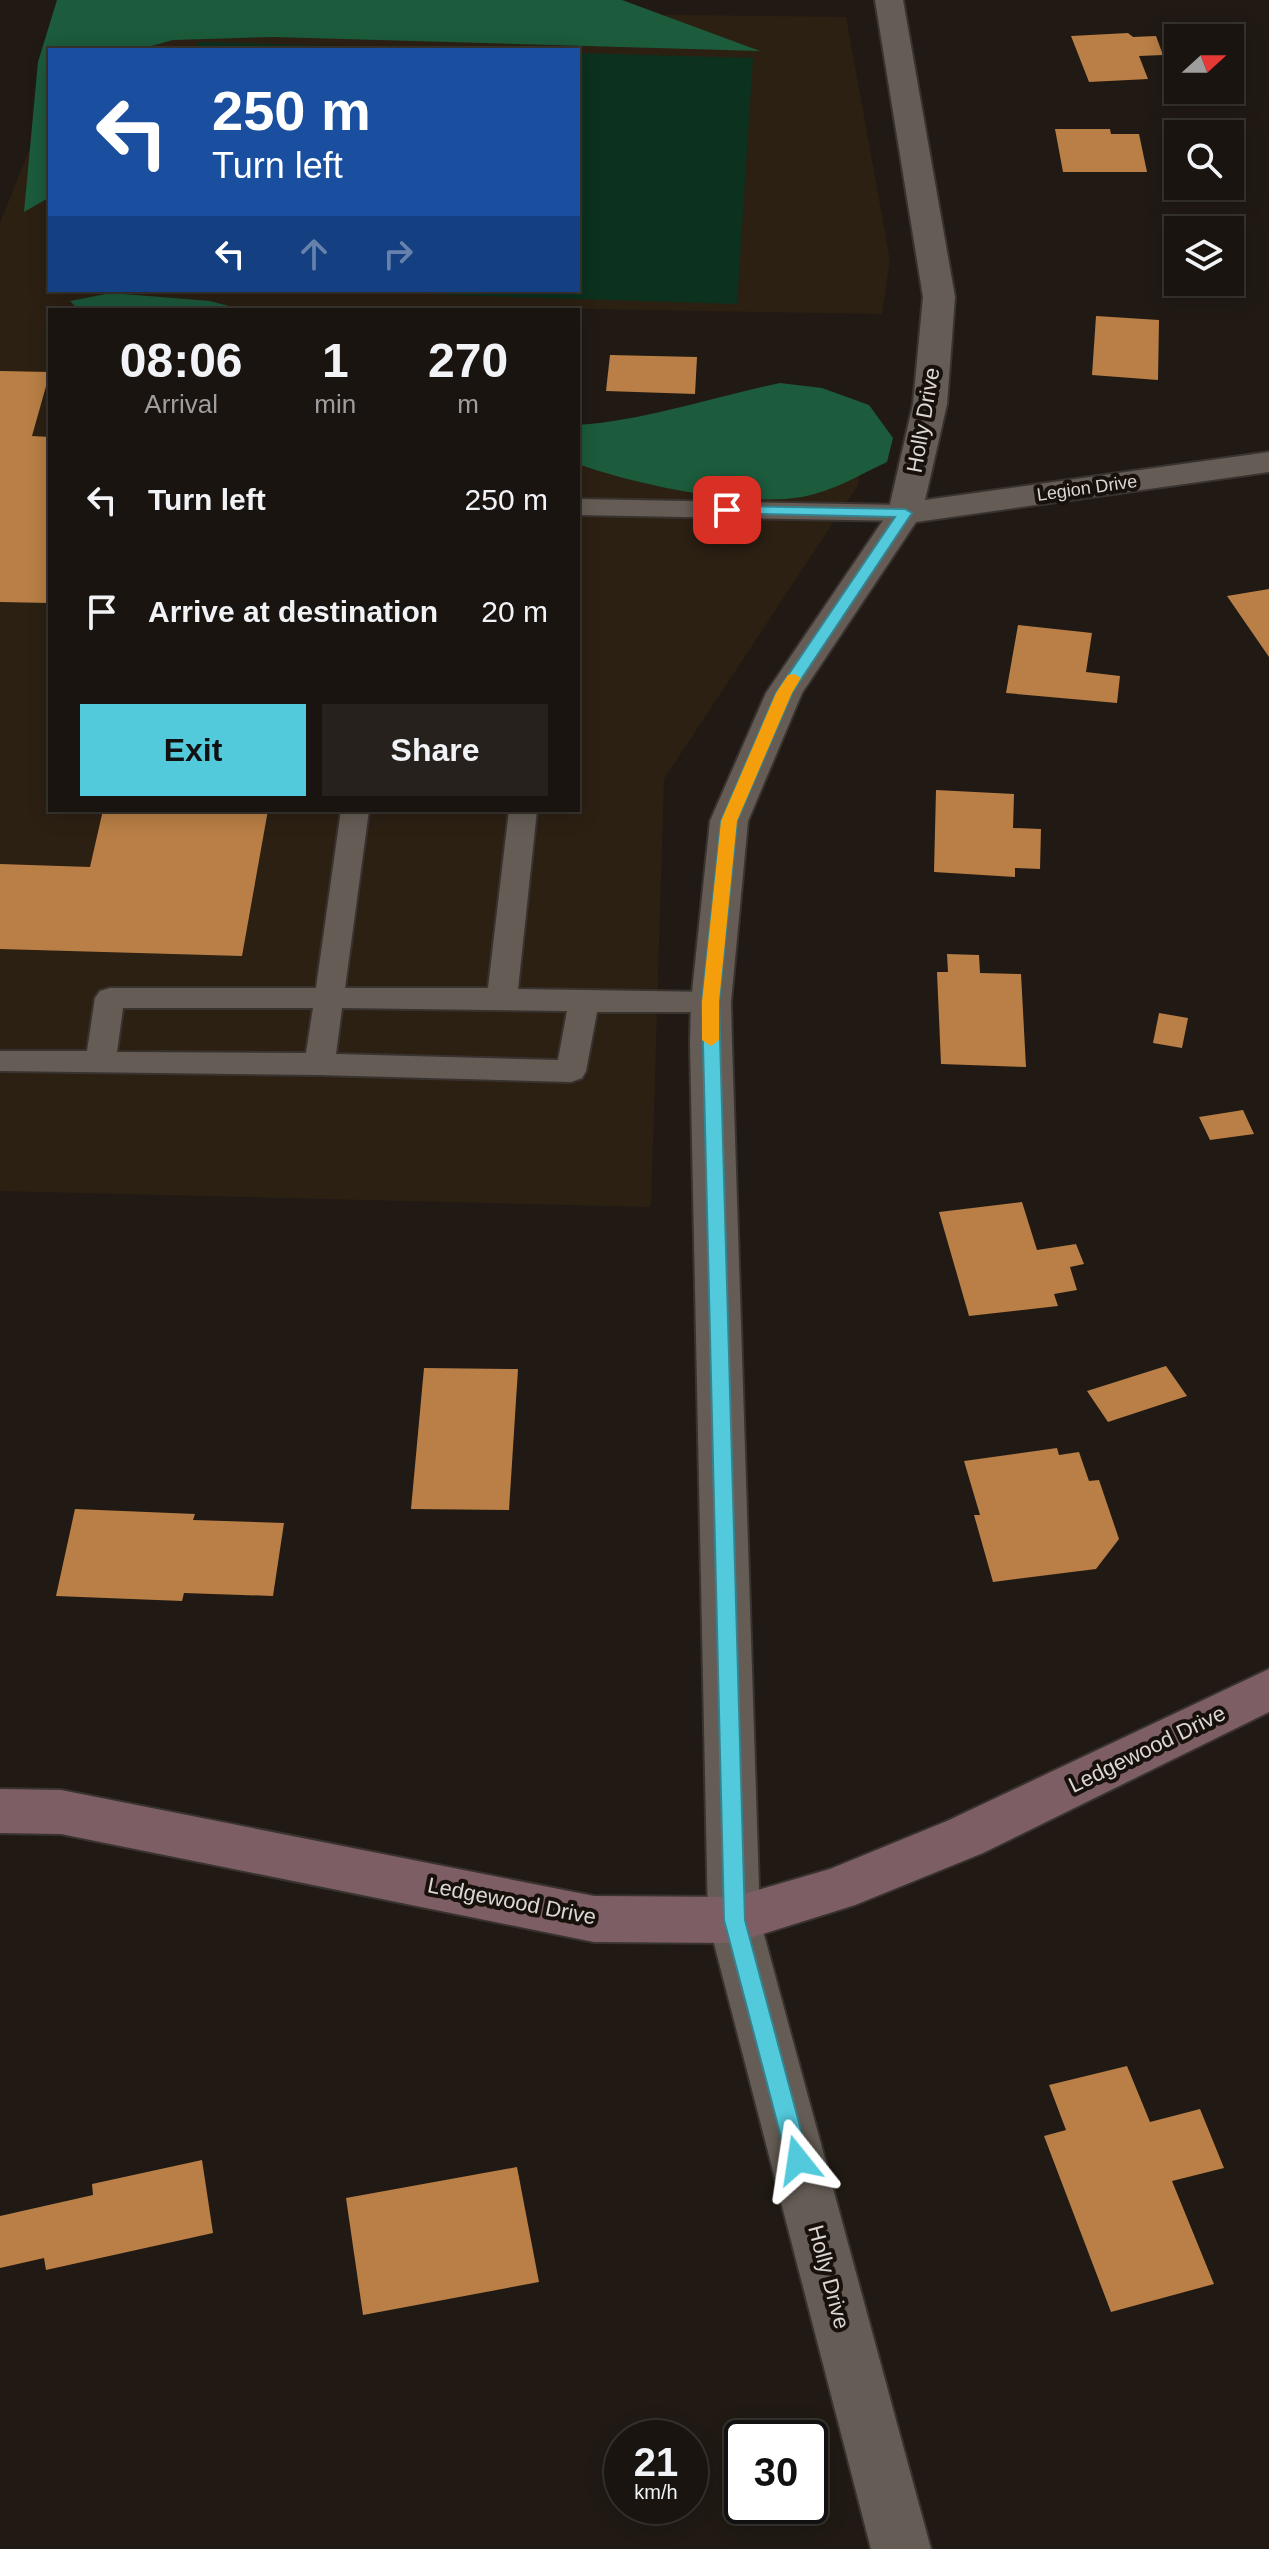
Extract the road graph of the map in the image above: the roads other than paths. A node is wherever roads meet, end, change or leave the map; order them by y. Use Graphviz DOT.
graph roads {
  1 [pos="889,0"];
  2 [pos="1269,462"];
  3 [pos="580,507"];
  4 [pos="905,513"];
  5 [pos="355,812"];
  6 [pos="523,812"];
  7 [pos="330,998"];
  8 [pos="502,998"];
  9 [pos="584,1002"];
  10 [pos="711,1002"];
  11 [pos="0,1061"];
  12 [pos="100,1062"];
  13 [pos="320,1064"];
  14 [pos="1269,1689"];
  15 [pos="0,1811"];
  16 [pos="734,1920"];
  17 [pos="901,2549"];
  1 -- 4 [label="street, Holly Drive"];
  2 -- 4 [label="street, Legion Drive"];
  3 -- 4 [label="lane"];
  4 -- 10 [label="street, Holly Drive"];
  5 -- 7 [label="lane"];
  6 -- 8 [label="lane"];
  7 -- 8 [label="lane"];
  7 -- 12 [label="lane"];
  7 -- 13 [label="lane"];
  8 -- 9 [label="lane"];
  9 -- 10 [label="lane"];
  9 -- 13 [label="lane"];
  10 -- 16 [label="street, Holly Drive"];
  11 -- 12 [label="lane"];
  12 -- 13 [label="lane"];
  14 -- 16 [label="street, Ledgewood Drive"];
  15 -- 16 [label="street, Ledgewood Drive"];
  16 -- 17 [label="street, Holly Drive"];
}
